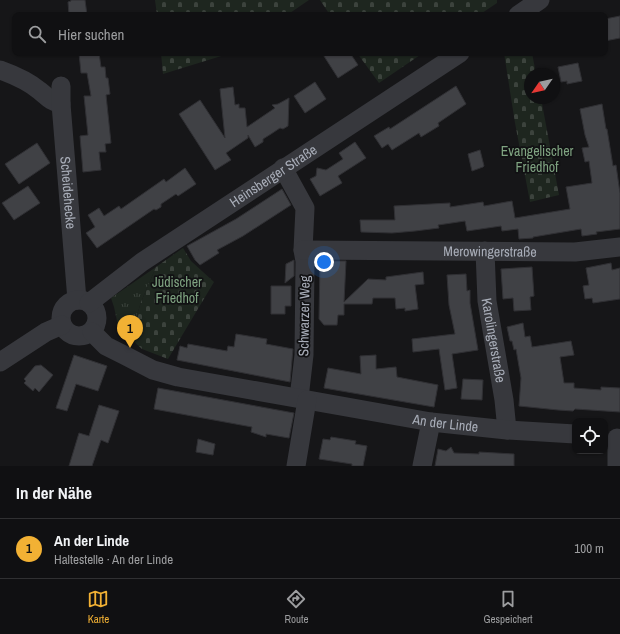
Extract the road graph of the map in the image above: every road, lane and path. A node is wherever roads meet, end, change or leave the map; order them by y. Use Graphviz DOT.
graph roads {
  1 [pos="540,0"];
  2 [pos="522,12"];
  3 [pos="455,56"];
  4 [pos="0,70"];
  5 [pos="283,168"];
  6 [pos="620,247"];
  7 [pos="306,250"];
  8 [pos="485,251"];
  9 [pos="83,301"];
  10 [pos="311,310"];
  11 [pos="62,324"];
  12 [pos="92,332"];
  13 [pos="0,362"];
  14 [pos="303,399"];
  15 [pos="431,422"];
  16 [pos="507,430"];
  17 [pos="572,434"];
  18 [pos="614,437"];
  19 [pos="296,466"];
  20 [pos="422,466"];
  21 [pos="616,466"];
  1 -- 2 [label="street"];
  3 -- 5 [label="street, Heinsberger Straße"];
  4 -- 9 [label="street, Scheidehecke"];
  5 -- 7 [label="street, Schwarzer Weg"];
  5 -- 9 [label="street, Heinsberger Straße"];
  6 -- 8 [label="street, Merowingerstraße"];
  7 -- 8 [label="street, Merowingerstraße"];
  7 -- 10 [label="street"];
  7 -- 14 [label="street, Schwarzer Weg"];
  8 -- 16 [label="street, Karolingerstraße"];
  9 -- 11 [label="street, Heinsberger Straße"];
  9 -- 12 [label="street"];
  11 -- 12 [label="street"];
  11 -- 13 [label="street"];
  12 -- 14 [label="street, An der Linde"];
  14 -- 15 [label="street, An der Linde"];
  14 -- 19 [label="street, Schwarzer Weg"];
  15 -- 16 [label="street, An der Linde"];
  15 -- 20 [label="street"];
  16 -- 17 [label="street, An der Linde"];
  18 -- 21 [label="street"];
}
